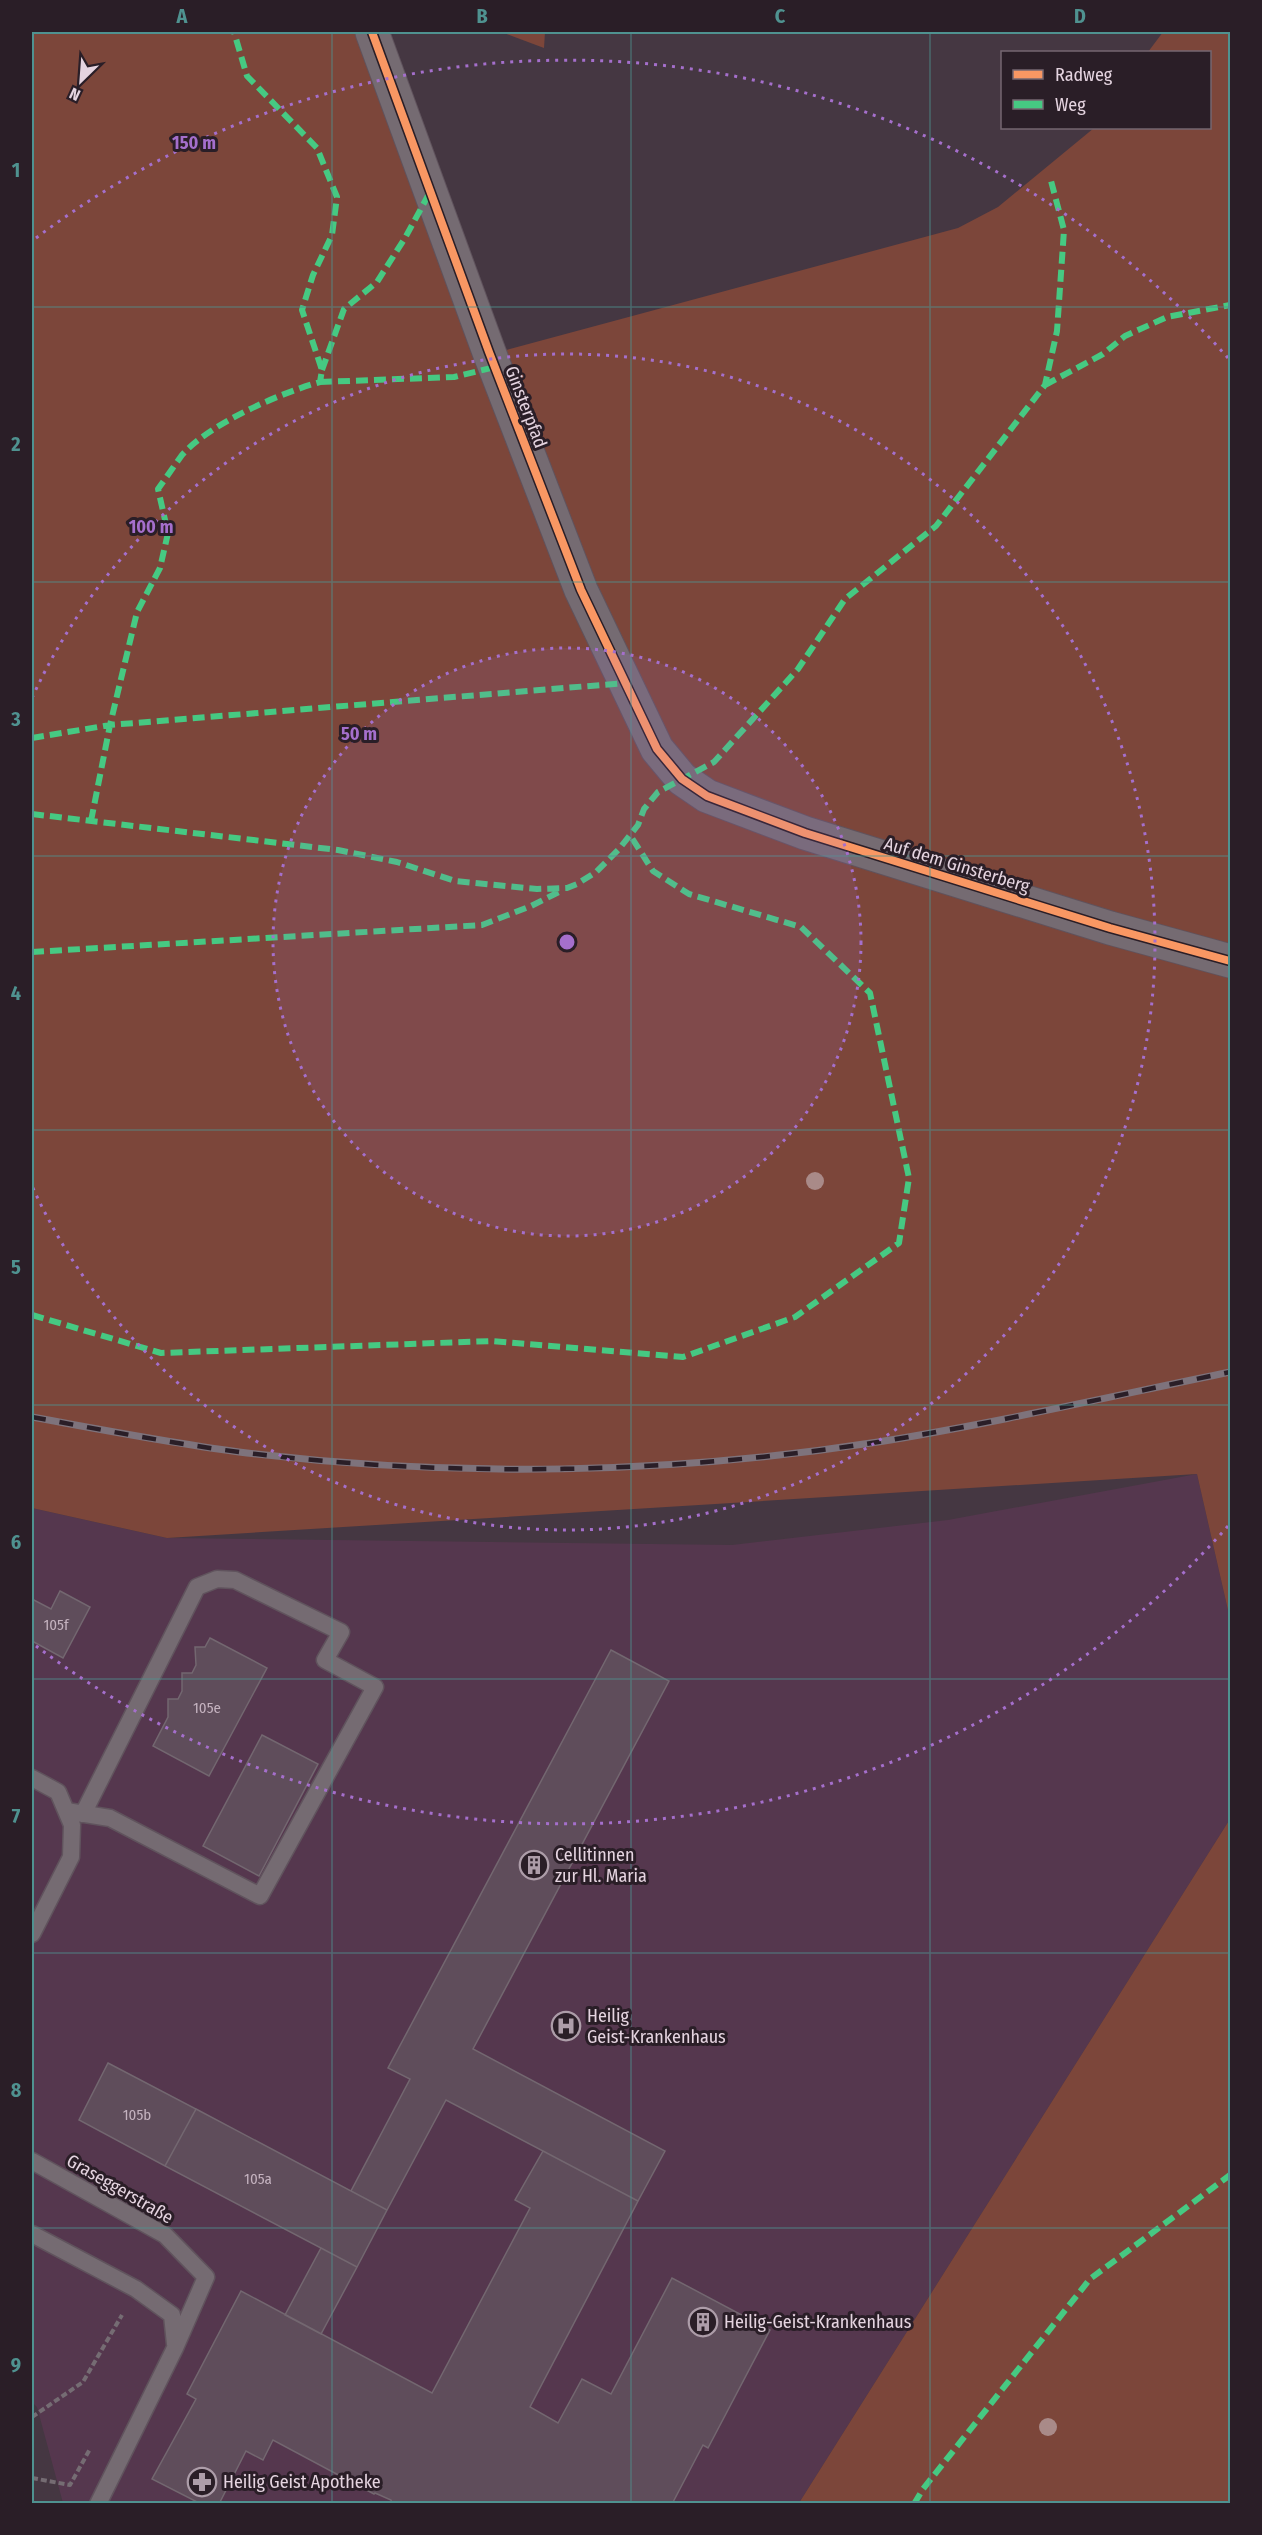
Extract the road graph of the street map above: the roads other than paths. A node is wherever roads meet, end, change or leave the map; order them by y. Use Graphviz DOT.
graph roads {
  1 [pos="372,32"];
  2 [pos="682,780"];
  3 [pos="1230,961"];
  4 [pos="32,1778"];
  5 [pos="66,1811"];
  6 [pos="83,1814"];
  7 [pos="32,1934"];
  8 [pos="32,2161"];
  9 [pos="32,2234"];
  10 [pos="175,2348"];
  11 [pos="98,2504"];
  1 -- 2 [label="street, Ginsterpfad"];
  2 -- 3 [label="street, Auf dem Ginsterberg"];
  4 -- 5 [label="lane"];
  5 -- 6 [label="lane"];
  5 -- 7 [label="lane"];
  6 -- 6 [label="lane"];
  8 -- 10 [label="lane, Graseggerstraße"];
  9 -- 10 [label="lane"];
  10 -- 11 [label="lane, Graseggerstraße"];
}
